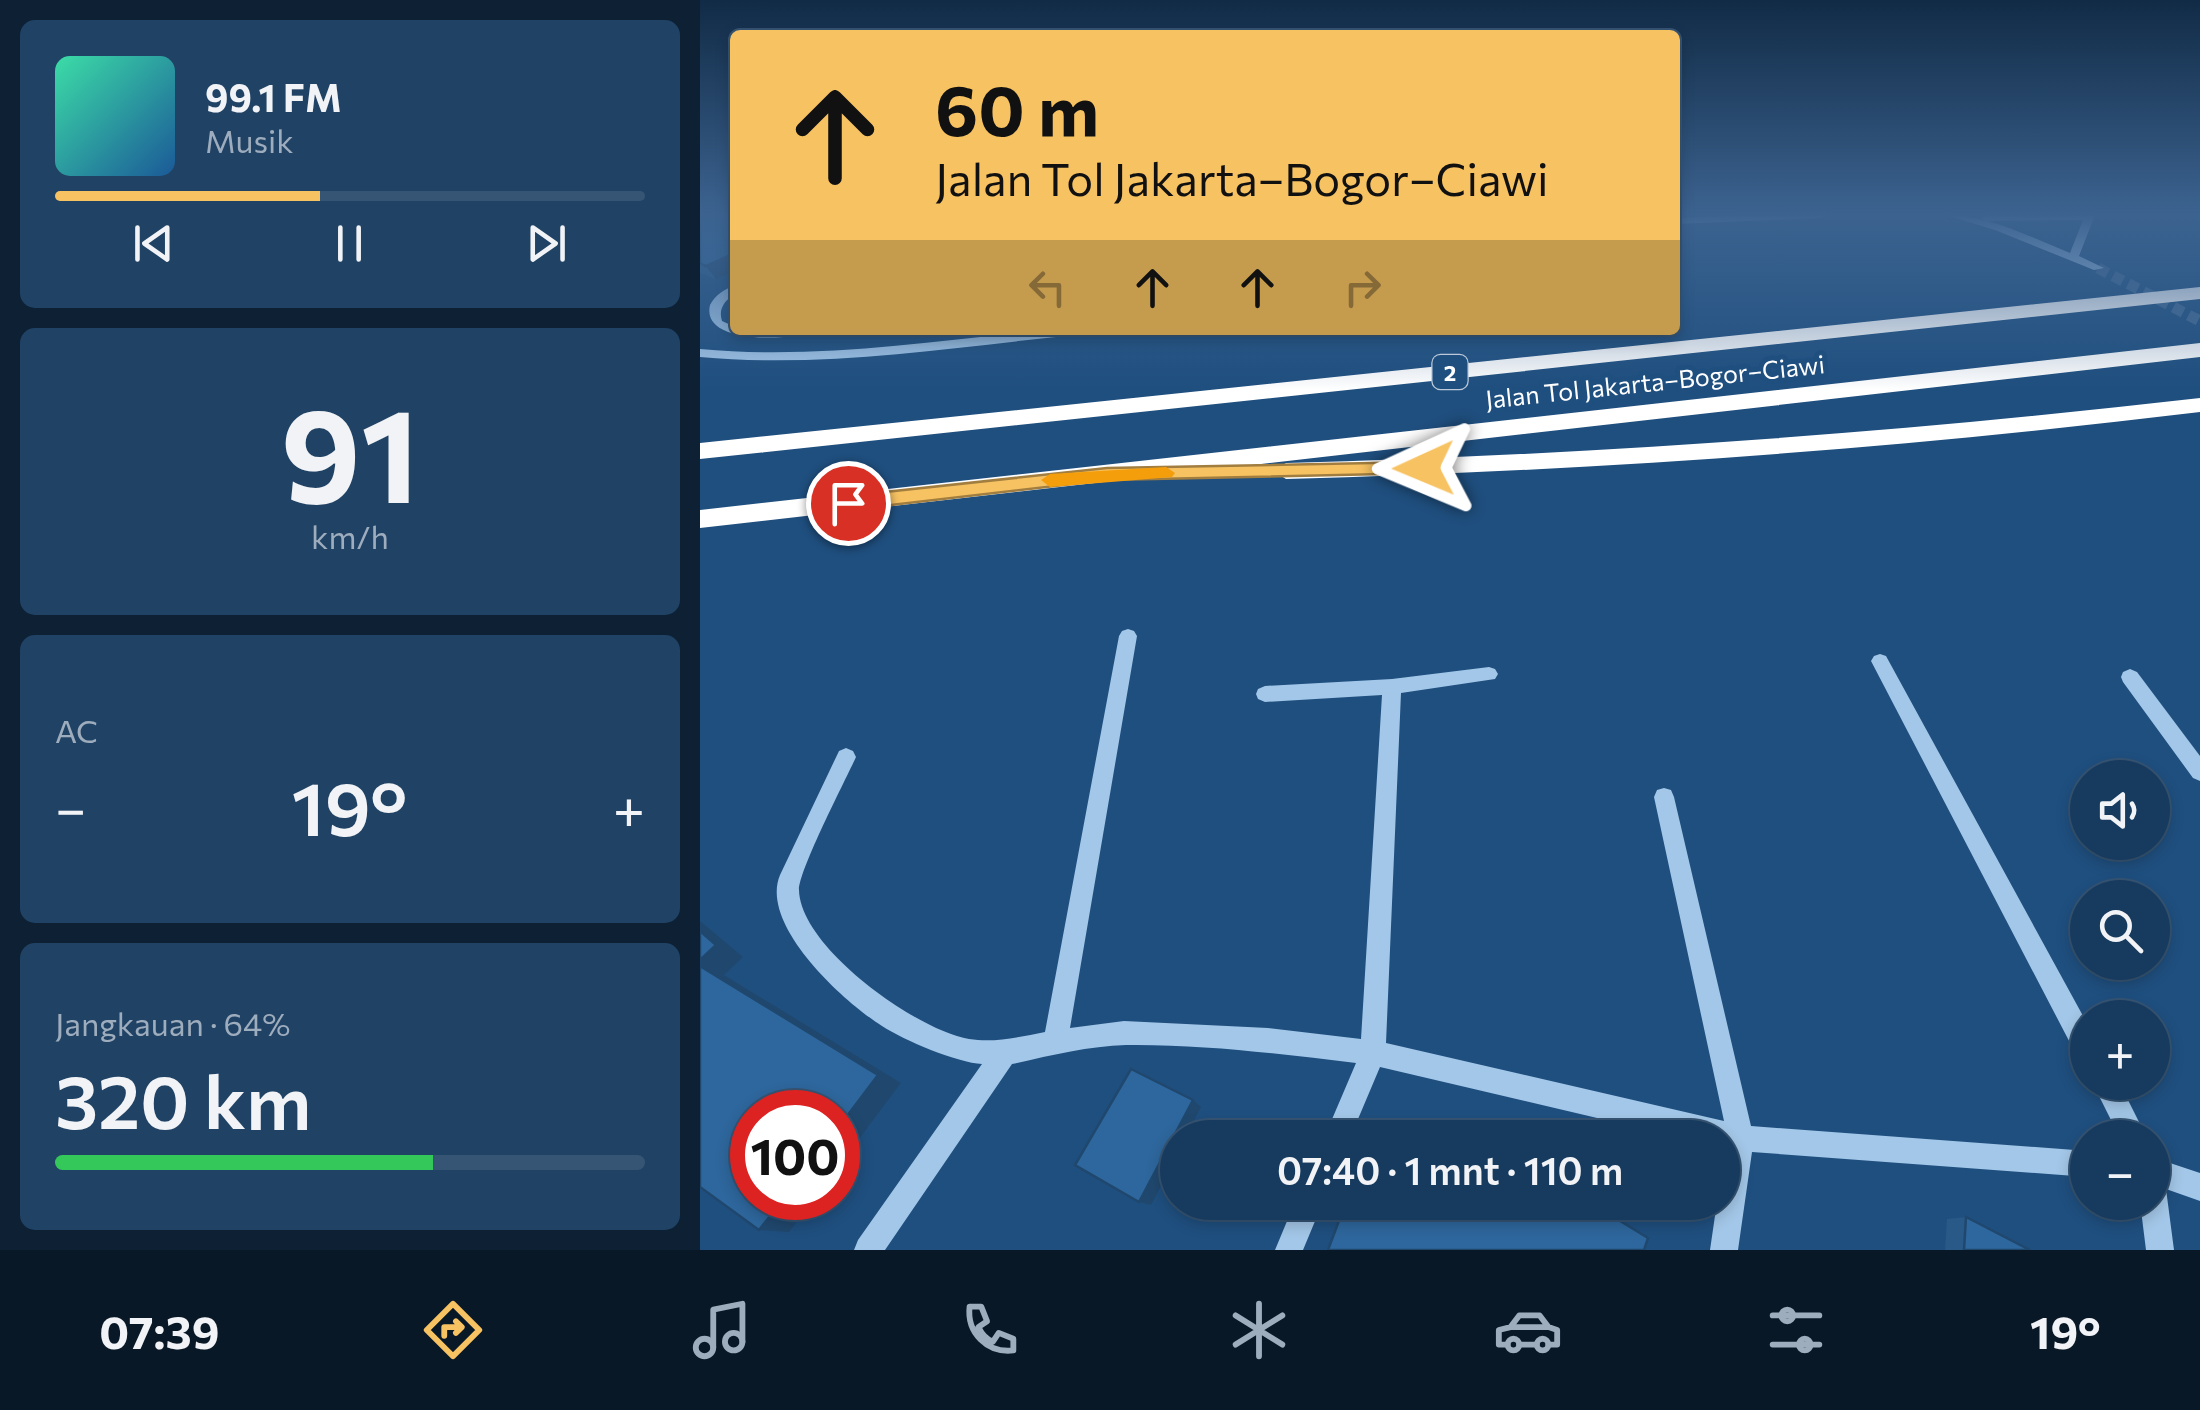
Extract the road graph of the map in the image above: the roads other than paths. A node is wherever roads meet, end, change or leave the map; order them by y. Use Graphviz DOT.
graph roads {
  1 [pos="730,292"];
  2 [pos="2200,294"];
  3 [pos="730,329"];
  4 [pos="1034,335"];
  5 [pos="2200,350"];
  6 [pos="700,353"];
  7 [pos="2200,405"];
  8 [pos="700,451"];
  9 [pos="1107,474"];
  10 [pos="700,519"];
  11 [pos="1128,636"];
  12 [pos="1880,661"];
  13 [pos="1489,674"];
  14 [pos="2130,677"];
  15 [pos="1392,687"];
  16 [pos="1265,694"];
  17 [pos="846,757"];
  18 [pos="2200,772"];
  19 [pos="1664,797"];
  20 [pos="2070,1016"];
  21 [pos="1055,1042"];
  22 [pos="1005,1053"];
  23 [pos="1373,1053"];
  24 [pos="1345,1120"];
  25 [pos="1741,1138"];
  26 [pos="2070,1163"];
  27 [pos="2170,1176"];
  28 [pos="2200,1187"];
  29 [pos="1302,1220"];
  30 [pos="2156,1220"];
  31 [pos="868,1250"];
  32 [pos="1289,1250"];
  33 [pos="1724,1250"];
  34 [pos="2160,1250"];
  1 -- 3 [label="street"];
  2 -- 8 [label="highway, Jalan Tol Jakarta–Bogor–Ciawi / 2"];
  4 -- 6 [label="street"];
  5 -- 9 [label="highway, Jalan Tol Jakarta–Bogor–Ciawi"];
  7 -- 9 [label="highway"];
  9 -- 10 [label="highway, Jalan Tol Jakarta–Bogor–Ciawi"];
  11 -- 21 [label="street"];
  12 -- 20 [label="street"];
  13 -- 15 [label="street"];
  14 -- 18 [label="street"];
  15 -- 16 [label="street"];
  15 -- 23 [label="street"];
  17 -- 22 [label="street"];
  19 -- 25 [label="street"];
  21 -- 22 [label="street"];
  21 -- 23 [label="street"];
  22 -- 31 [label="street"];
  23 -- 24 [label="street"];
  23 -- 25 [label="street"];
  25 -- 26 [label="street"];
  25 -- 33 [label="street"];
  27 -- 28 [label="street"];
  29 -- 32 [label="street"];
  30 -- 34 [label="street"];
}
